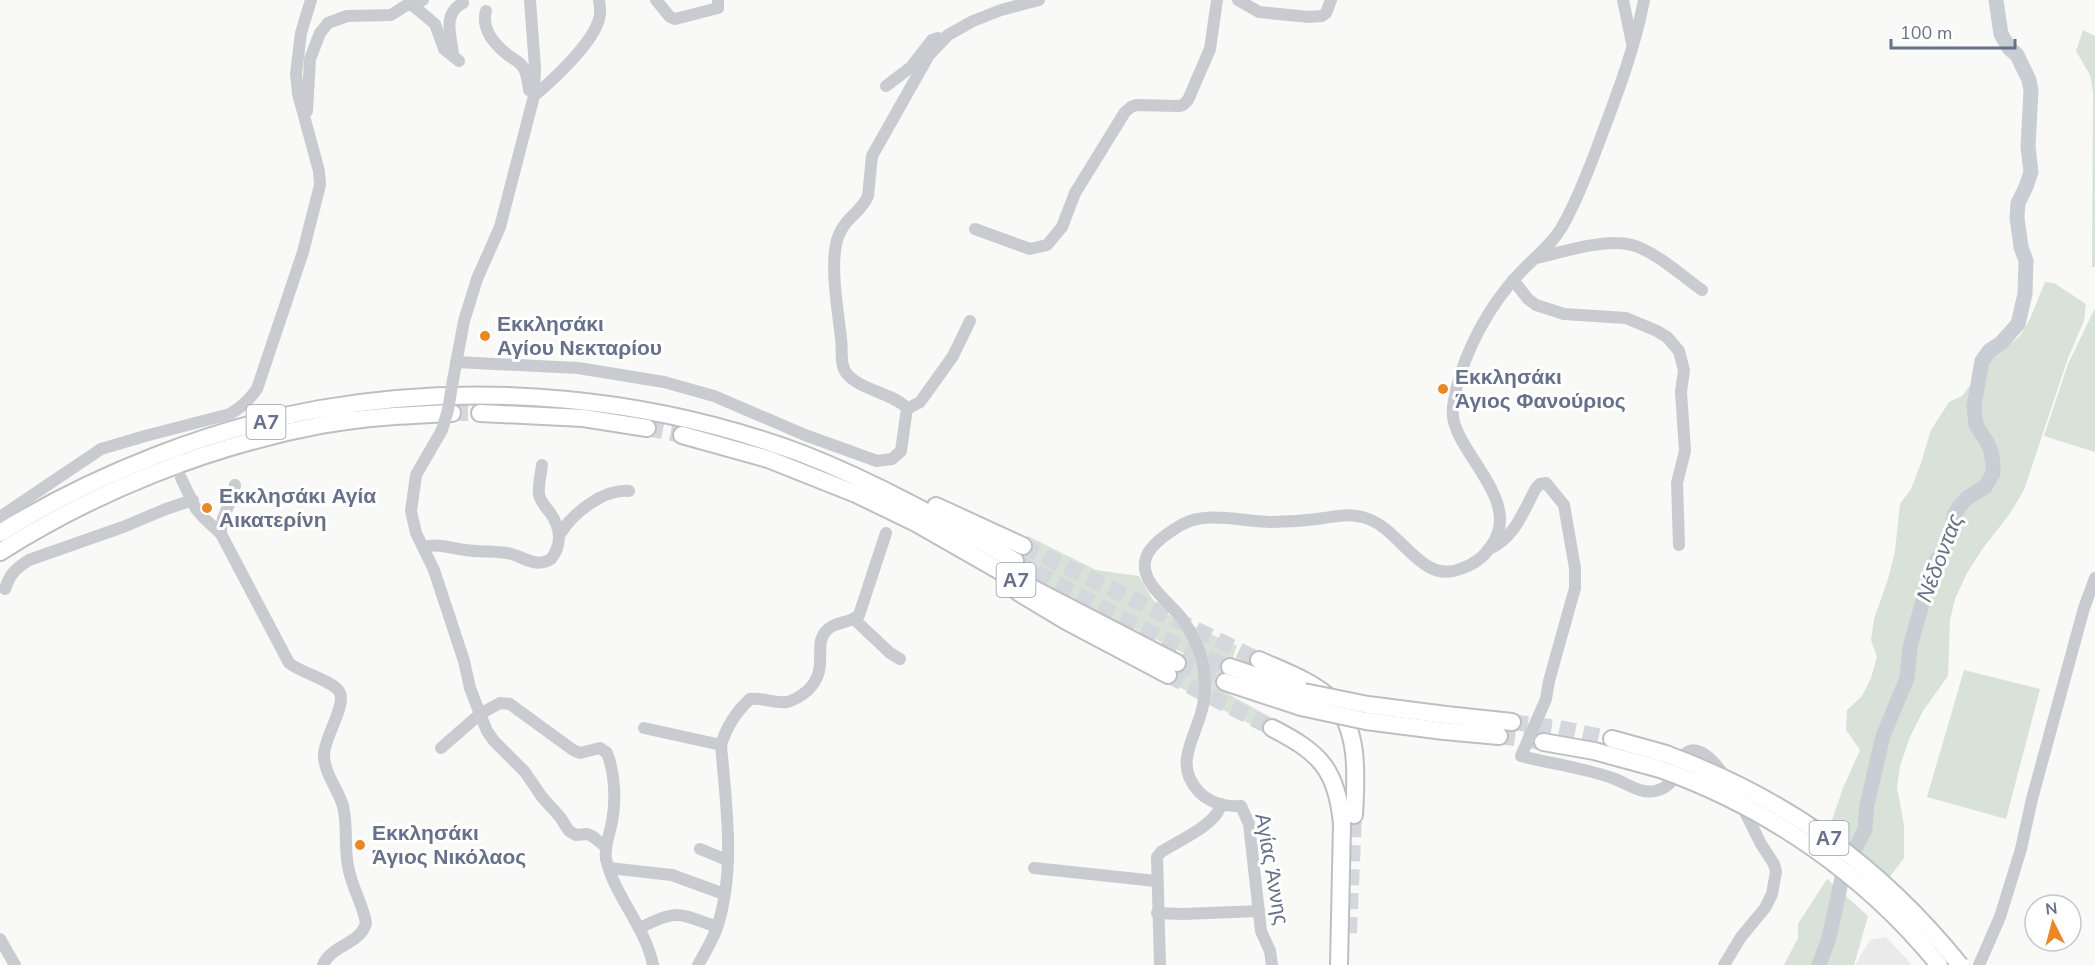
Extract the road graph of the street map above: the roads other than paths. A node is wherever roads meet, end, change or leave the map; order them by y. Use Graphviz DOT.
graph roads {
  1 [pos="311,0"];
  2 [pos="530,0"];
  3 [pos="599,0"];
  4 [pos="656,0"];
  5 [pos="718,0"];
  6 [pos="1039,0"];
  7 [pos="1217,0"];
  8 [pos="1238,0"];
  9 [pos="1331,0"];
  10 [pos="1623,0"];
  11 [pos="1644,0"];
  12 [pos="463,3"];
  13 [pos="419,4"];
  14 [pos="486,10"];
  15 [pos="943,40"];
  16 [pos="1632,44"];
  17 [pos="886,86"];
  18 [pos="533,101"];
  19 [pos="306,118"];
  20 [pos="975,229"];
  21 [pos="1536,258"];
  22 [pos="1514,280"];
  23 [pos="1702,290"];
  24 [pos="970,321"];
  25 [pos="456,362"];
  26 [pos="907,409"];
  27 [pos="453,413"];
  28 [pos="480,413"];
  29 [pos="647,428"];
  30 [pos="682,435"];
  31 [pos="542,465"];
  32 [pos="181,478"];
  33 [pos="235,485"];
  34 [pos="629,491"];
  35 [pos="193,500"];
  36 [pos="0,517"];
  37 [pos="0,533"];
  38 [pos="886,533"];
  39 [pos="221,534"];
  40 [pos="560,534"];
  41 [pos="1678,544"];
  42 [pos="423,547"];
  43 [pos="1490,548"];
  44 [pos="0,552"];
  45 [pos="1019,554"];
  46 [pos="2095,578"];
  47 [pos="5,590"];
  48 [pos="854,619"];
  49 [pos="900,659"];
  50 [pos="1259,660"];
  51 [pos="1173,669"];
  52 [pos="1227,675"];
  53 [pos="480,714"];
  54 [pos="1512,722"];
  55 [pos="1445,723"];
  56 [pos="644,728"];
  57 [pos="1272,728"];
  58 [pos="1499,736"];
  59 [pos="1612,739"];
  60 [pos="1543,742"];
  61 [pos="722,745"];
  62 [pos="441,748"];
  63 [pos="1663,762"];
  64 [pos="1221,804"];
  65 [pos="1354,815"];
  66 [pos="606,847"];
  67 [pos="700,849"];
  68 [pos="728,860"];
  69 [pos="609,868"];
  70 [pos="1034,868"];
  71 [pos="1156,881"];
  72 [pos="724,894"];
  73 [pos="1259,911"];
  74 [pos="1157,913"];
  75 [pos="717,927"];
  76 [pos="640,928"];
  77 [pos="1349,933"];
  78 [pos="0,939"];
  79 [pos="15,965"];
  80 [pos="323,965"];
  81 [pos="653,965"];
  82 [pos="698,965"];
  83 [pos="1160,965"];
  84 [pos="1272,965"];
  85 [pos="1339,965"];
  86 [pos="1346,965"];
  87 [pos="1724,965"];
  88 [pos="1939,965"];
  89 [pos="1960,965"];
  90 [pos="1979,965"];
  1 -- 19 [label="street"];
  2 -- 18 [label="street"];
  3 -- 18 [label="street"];
  4 -- 5 [label="street"];
  6 -- 15 [label="street"];
  7 -- 20 [label="street"];
  8 -- 9 [label="street"];
  10 -- 16 [label="street"];
  11 -- 16 [label="street"];
  12 -- 13 [label="street"];
  13 -- 19 [label="street"];
  14 -- 18 [label="street"];
  15 -- 17 [label="street"];
  15 -- 26 [label="street"];
  16 -- 21 [label="street"];
  18 -- 25 [label="street"];
  19 -- 36 [label="street"];
  21 -- 22 [label="street"];
  21 -- 23 [label="street"];
  22 -- 41 [label="street"];
  22 -- 43 [label="street"];
  24 -- 26 [label="street"];
  25 -- 26 [label="street"];
  25 -- 42 [label="street, bridge"];
  27 -- 44 [label="highway, Α7"];
  28 -- 29 [label="highway"];
  30 -- 51 [label="highway"];
  31 -- 40 [label="street"];
  32 -- 35 [label="street"];
  33 -- 39 [label="street"];
  34 -- 40 [label="street"];
  35 -- 39 [label="street"];
  35 -- 47 [label="street"];
  37 -- 45 [label="highway, Α7"];
  38 -- 48 [label="street"];
  39 -- 80 [label="street"];
  40 -- 42 [label="street"];
  42 -- 53 [label="street"];
  43 -- 64 [label="street, Αγίας Άννης"];
  43 -- 87 [label="street, Αγίας Άννης"];
  46 -- 90 [label="street"];
  48 -- 49 [label="street"];
  48 -- 61 [label="street"];
  50 -- 65 [label="highway"];
  52 -- 55 [label="highway, bridge"];
  53 -- 62 [label="street"];
  53 -- 66 [label="street"];
  53 -- 66 [label="street"];
  54 -- 55 [label="highway"];
  55 -- 58 [label="highway"];
  56 -- 61 [label="street"];
  57 -- 85 [label="highway"];
  59 -- 63 [label="highway, Α7"];
  60 -- 63 [label="highway, Α7"];
  61 -- 68 [label="street"];
  63 -- 88 [label="highway, Α7, bridge"];
  63 -- 89 [label="highway, Α7, bridge"];
  64 -- 71 [label="street"];
  64 -- 73 [label="street, Αγίας Άννης"];
  66 -- 69 [label="street"];
  67 -- 68 [label="street"];
  68 -- 72 [label="street"];
  69 -- 72 [label="street"];
  69 -- 76 [label="street"];
  70 -- 71 [label="street"];
  71 -- 74 [label="street"];
  72 -- 75 [label="street"];
  73 -- 74 [label="street"];
  73 -- 84 [label="street, Αγίας Άννης"];
  74 -- 83 [label="street"];
  75 -- 76 [label="street"];
  75 -- 82 [label="street"];
  76 -- 81 [label="street"];
  77 -- 86 [label="highway"];
  78 -- 79 [label="street"];
}
